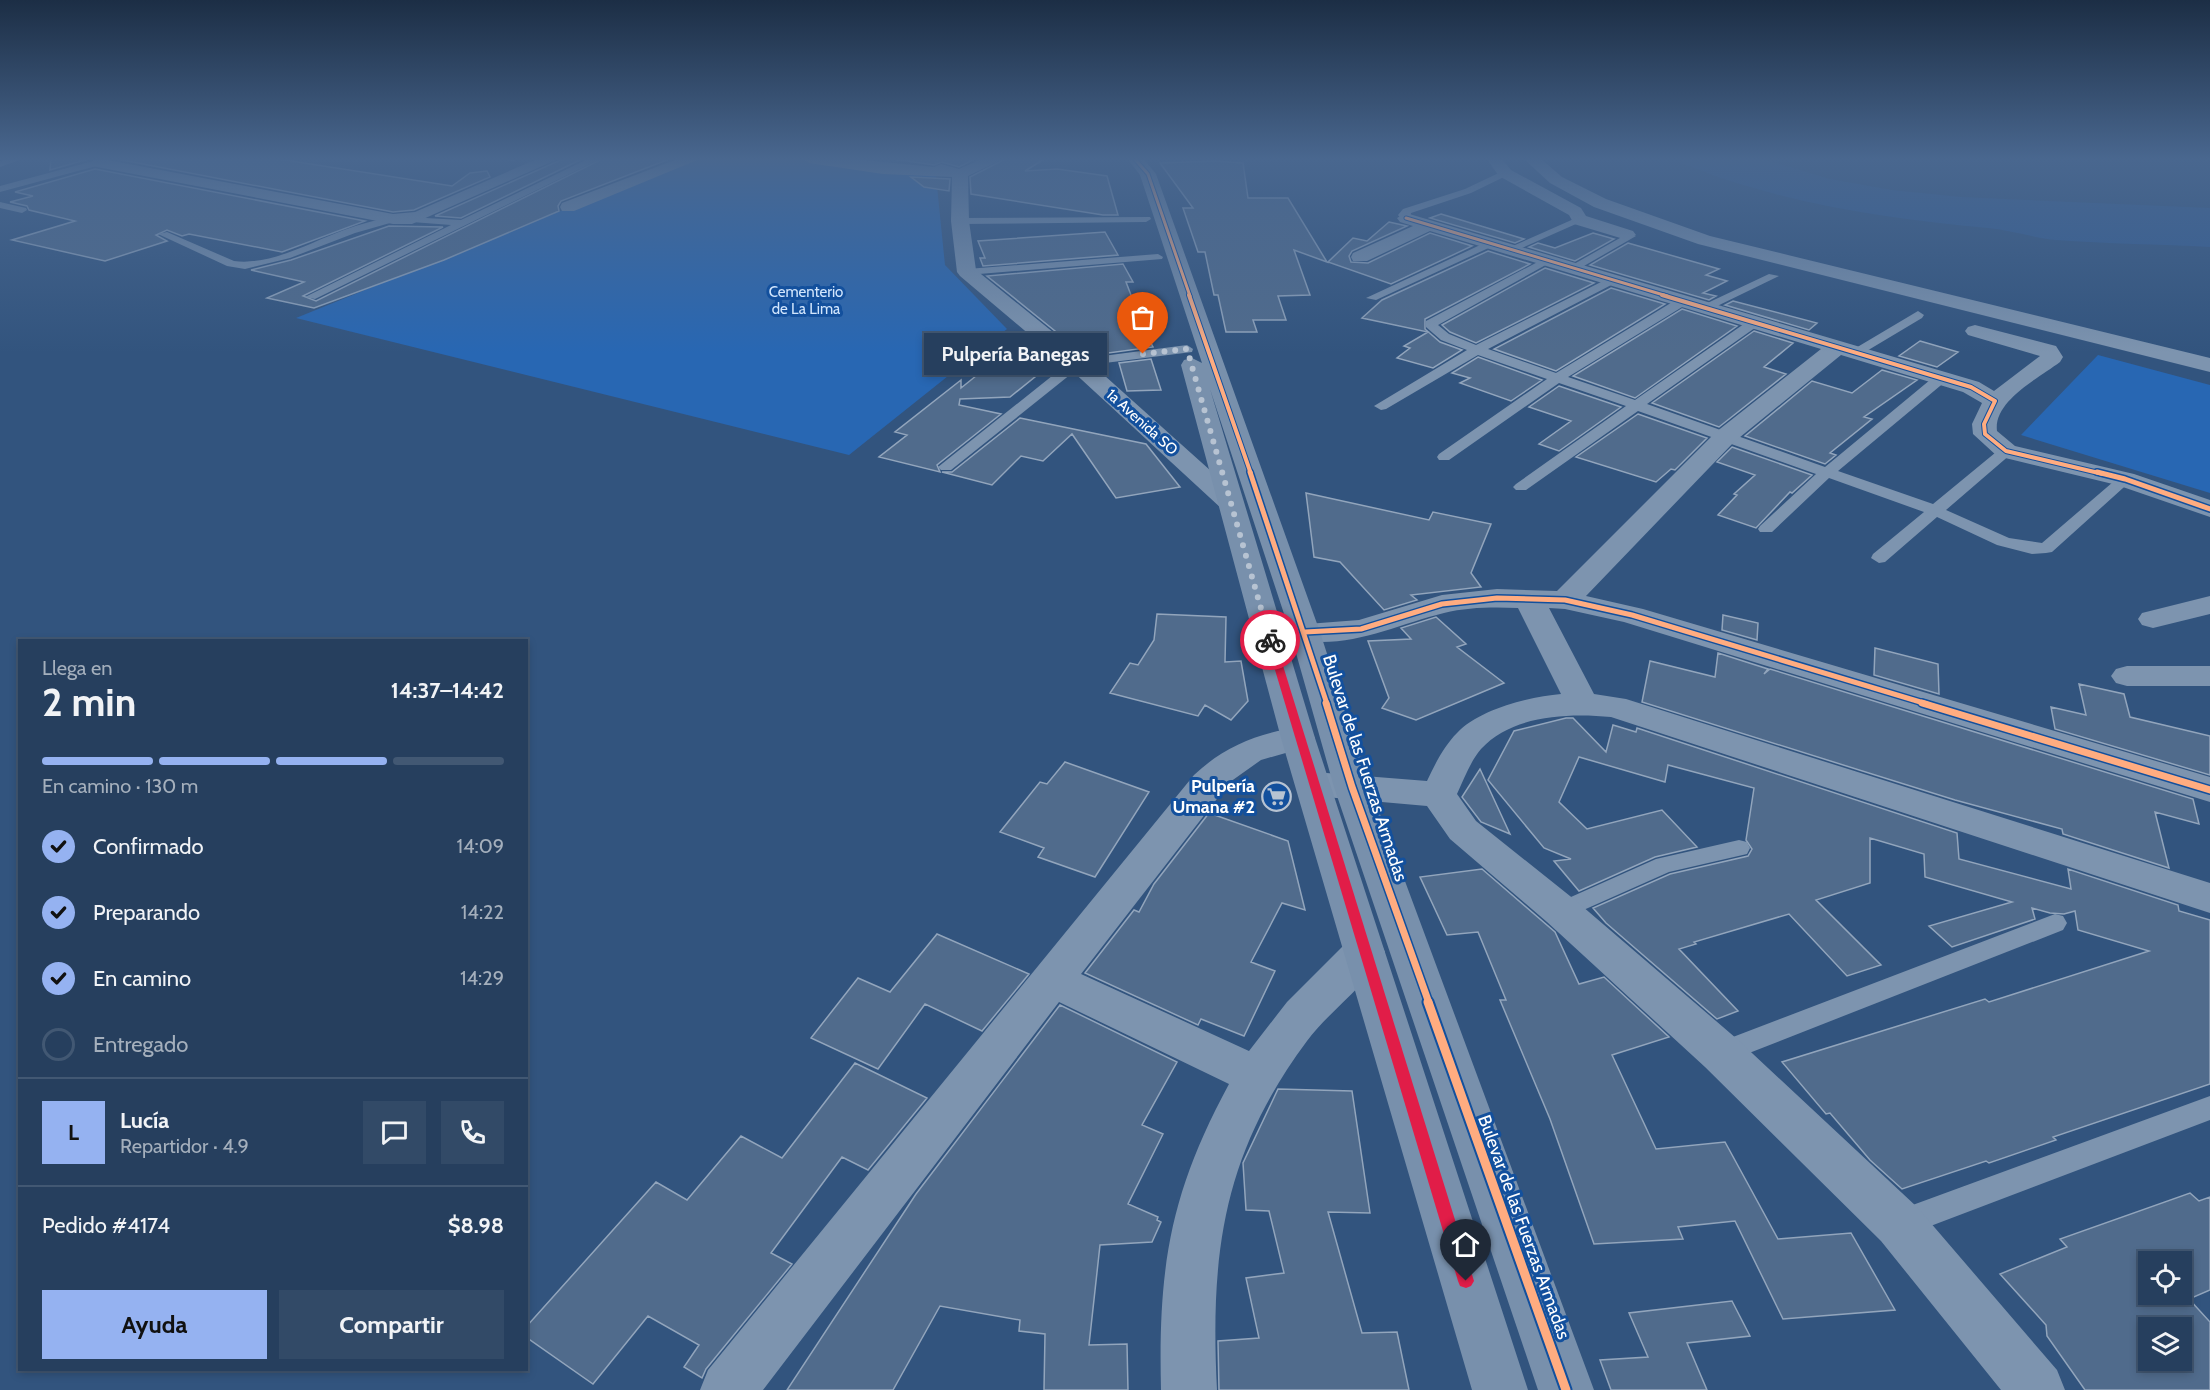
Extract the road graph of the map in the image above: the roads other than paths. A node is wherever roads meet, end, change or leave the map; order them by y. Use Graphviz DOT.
graph roads {
  1 [pos="379,223"];
  2 [pos="450,223"];
  3 [pos="960,223"];
  4 [pos="1147,223"];
  5 [pos="1165,223"];
  6 [pos="1422,223"];
  7 [pos="1571,223"];
  8 [pos="1589,223"];
  9 [pos="1656,223"];
  10 [pos="461,224"];
  11 [pos="1429,225"];
  12 [pos="163,234"];
  13 [pos="1640,239"];
  14 [pos="1501,246"];
  15 [pos="1667,247"];
  16 [pos="1158,257"];
  17 [pos="1360,257"];
  18 [pos="1547,260"];
  19 [pos="1573,268"];
  20 [pos="967,272"];
  21 [pos="1773,276"];
  22 [pos="1613,280"];
  23 [pos="1817,288"];
  24 [pos="310,297"];
  25 [pos="1372,298"];
  26 [pos="1683,301"];
  27 [pos="1705,307"];
  28 [pos="1896,309"];
  29 [pos="1918,315"];
  30 [pos="1940,321"];
  31 [pos="1755,322"];
  32 [pos="1962,327"];
  33 [pos="1187,349"];
  34 [pos="1477,350"];
  35 [pos="1846,350"];
  36 [pos="1077,363"];
  37 [pos="2210,365"];
  38 [pos="1557,378"];
  39 [pos="1941,378"];
  40 [pos="1995,400"];
  41 [pos="1639,405"];
  42 [pos="1381,406"];
  43 [pos="1725,437"];
  44 [pos="2006,451"];
  45 [pos="1444,457"];
  46 [pos="946,467"];
  47 [pos="1825,474"];
  48 [pos="2125,479"];
  49 [pos="1521,487"];
  50 [pos="1231,502"];
  51 [pos="2210,508"];
  52 [pos="1934,510"];
  53 [pos="1766,529"];
  54 [pos="1879,558"];
  55 [pos="1528,597"];
  56 [pos="1565,600"];
  57 [pos="2210,605"];
  58 [pos="2153,619"];
  59 [pos="1305,632"];
  60 [pos="2127,676"];
  61 [pos="2210,676"];
  62 [pos="1582,703"];
  63 [pos="1298,738"];
  64 [pos="1314,784"];
  65 [pos="1352,787"];
  66 [pos="2210,790"];
  67 [pos="1439,794"];
  68 [pos="1739,848"];
  69 [pos="2210,898"];
  70 [pos="1561,911"];
  71 [pos="2055,923"];
  72 [pos="1364,952"];
  73 [pos="1053,980"];
  74 [pos="1721,1053"];
  75 [pos="1258,1076"];
  76 [pos="2210,1108"];
  77 [pos="1899,1224"];
  78 [pos="728,1390"];
  79 [pos="1189,1390"];
  80 [pos="1500,1390"];
  81 [pos="1566,1390"];
  82 [pos="2037,1390"];
  1 -- 12 [label="lane"];
  2 -- 10 [label="lane"];
  3 -- 20 [label="street"];
  4 -- 16 [label="street"];
  5 -- 59 [label="street, Bulevar de las Fuerzas Armadas"];
  6 -- 11 [label="street"];
  7 -- 14 [label="lane"];
  8 -- 13 [label="street"];
  9 -- 37 [label="street"];
  10 -- 24 [label="lane"];
  11 -- 14 [label="street"];
  11 -- 17 [label="street"];
  13 -- 19 [label="lane"];
  14 -- 18 [label="street"];
  14 -- 25 [label="lane"];
  15 -- 21 [label="street"];
  16 -- 20 [label="lane"];
  16 -- 33 [label="street"];
  18 -- 19 [label="street"];
  18 -- 34 [label="lane"];
  19 -- 22 [label="street"];
  20 -- 36 [label="street, 1a Avenida SO"];
  21 -- 23 [label="street"];
  21 -- 27 [label="lane"];
  22 -- 26 [label="street"];
  22 -- 34 [label="lane"];
  26 -- 27 [label="street"];
  26 -- 38 [label="lane"];
  27 -- 31 [label="street"];
  28 -- 29 [label="street"];
  29 -- 30 [label="street"];
  29 -- 35 [label="lane"];
  31 -- 35 [label="street"];
  31 -- 41 [label="lane"];
  32 -- 40 [label="street"];
  33 -- 36 [label="lane"];
  33 -- 50 [label="street"];
  34 -- 38 [label="lane"];
  34 -- 42 [label="lane"];
  35 -- 39 [label="street"];
  35 -- 43 [label="street"];
  36 -- 46 [label="lane"];
  36 -- 50 [label="street, 1a Avenida SO"];
  38 -- 41 [label="lane"];
  38 -- 45 [label="lane"];
  39 -- 40 [label="street"];
  39 -- 47 [label="lane"];
  40 -- 44 [label="street"];
  41 -- 43 [label="lane"];
  41 -- 49 [label="lane"];
  43 -- 47 [label="lane"];
  43 -- 56 [label="street"];
  44 -- 48 [label="street"];
  44 -- 52 [label="lane"];
  47 -- 52 [label="lane"];
  47 -- 53 [label="lane"];
  48 -- 51 [label="street"];
  48 -- 52 [label="lane"];
  50 -- 63 [label="street"];
  52 -- 54 [label="lane"];
  55 -- 56 [label="street"];
  55 -- 59 [label="street"];
  55 -- 62 [label="street"];
  56 -- 66 [label="street"];
  57 -- 58 [label="street"];
  59 -- 65 [label="street, Bulevar de las Fuerzas Armadas"];
  60 -- 61 [label="street"];
  62 -- 67 [label="street"];
  62 -- 69 [label="street"];
  63 -- 64 [label="street"];
  63 -- 73 [label="street"];
  64 -- 65 [label="street"];
  64 -- 72 [label="street"];
  65 -- 67 [label="street"];
  65 -- 81 [label="street, Bulevar de las Fuerzas Armadas"];
  67 -- 70 [label="street"];
  68 -- 70 [label="lane"];
  70 -- 74 [label="street"];
  71 -- 74 [label="lane"];
  72 -- 75 [label="street"];
  72 -- 80 [label="street"];
  73 -- 75 [label="street"];
  73 -- 78 [label="street"];
  74 -- 77 [label="street"];
  75 -- 79 [label="street"];
  76 -- 77 [label="lane"];
  77 -- 82 [label="street"];
}
